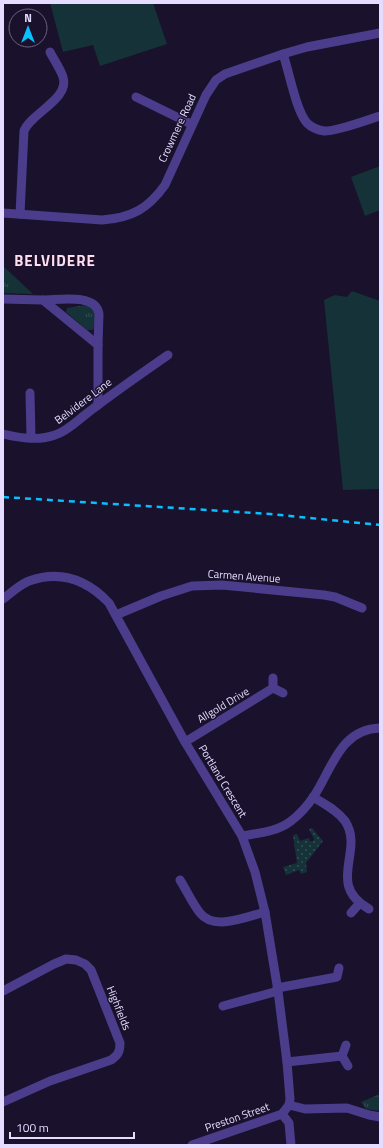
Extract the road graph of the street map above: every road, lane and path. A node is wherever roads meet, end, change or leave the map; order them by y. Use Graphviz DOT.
graph roads {
  1 [pos="380,33"];
  2 [pos="50,52"];
  3 [pos="283,54"];
  4 [pos="136,97"];
  5 [pos="380,116"];
  6 [pos="191,124"];
  7 [pos="3,213"];
  8 [pos="20,214"];
  9 [pos="3,299"];
  10 [pos="43,300"];
  11 [pos="98,345"];
  12 [pos="168,355"];
  13 [pos="30,393"];
  14 [pos="98,404"];
  15 [pos="3,434"];
  16 [pos="31,438"];
  17 [pos="3,599"];
  18 [pos="350,603"];
  19 [pos="362,608"];
  20 [pos="347,612"];
  21 [pos="116,615"];
  22 [pos="273,678"];
  23 [pos="273,688"];
  24 [pos="283,693"];
  25 [pos="380,728"];
  26 [pos="185,742"];
  27 [pos="313,797"];
  28 [pos="242,836"];
  29 [pos="194,883"];
  30 [pos="359,904"];
  31 [pos="369,909"];
  32 [pos="265,912"];
  33 [pos="352,913"];
  34 [pos="339,976"];
  35 [pos="278,989"];
  36 [pos="3,991"];
  37 [pos="234,1003"];
  38 [pos="223,1006"];
  39 [pos="236,1013"];
  40 [pos="346,1045"];
  41 [pos="342,1056"];
  42 [pos="287,1062"];
  43 [pos="348,1066"];
  44 [pos="3,1102"];
  45 [pos="289,1105"];
  46 [pos="282,1114"];
  47 [pos="380,1117"];
  48 [pos="192,1145"];
  49 [pos="291,1145"];
  1 -- 3 [label="street, Crowmere Road"];
  2 -- 8 [label="street"];
  3 -- 5 [label="street"];
  3 -- 6 [label="street, Crowmere Road"];
  4 -- 6 [label="street"];
  6 -- 8 [label="street, Crowmere Road"];
  7 -- 8 [label="street, Crowmere Road"];
  9 -- 10 [label="street"];
  10 -- 11 [label="street"];
  10 -- 11 [label="street"];
  11 -- 14 [label="street"];
  12 -- 14 [label="street, Belvidere Lane"];
  13 -- 16 [label="street"];
  14 -- 16 [label="street, Belvidere Lane"];
  15 -- 16 [label="street, Belvidere Lane"];
  17 -- 21 [label="street, Portland Crescent"];
  18 -- 19 [label="street, Carmen Avenue"];
  18 -- 20 [label="street"];
  18 -- 21 [label="street, Carmen Avenue"];
  21 -- 26 [label="street, Portland Crescent"];
  22 -- 23 [label="street"];
  23 -- 24 [label="street"];
  23 -- 26 [label="street, Allgold Drive"];
  25 -- 27 [label="street"];
  26 -- 28 [label="street, Portland Crescent"];
  27 -- 28 [label="street"];
  27 -- 30 [label="street"];
  28 -- 32 [label="street, Portland Crescent"];
  29 -- 32 [label="street"];
  30 -- 31 [label="street"];
  30 -- 33 [label="street"];
  32 -- 35 [label="street, Portland Crescent"];
  34 -- 35 [label="street"];
  35 -- 37 [label="street"];
  35 -- 42 [label="street, Portland Crescent"];
  36 -- 44 [label="street, Highfields"];
  37 -- 38 [label="street"];
  37 -- 39 [label="street"];
  40 -- 41 [label="street"];
  41 -- 42 [label="street"];
  41 -- 43 [label="street"];
  42 -- 45 [label="street, Portland Crescent"];
  45 -- 46 [label="street, Preston Street"];
  45 -- 47 [label="street"];
  46 -- 48 [label="street, Preston Street"];
  46 -- 49 [label="street"];
}
